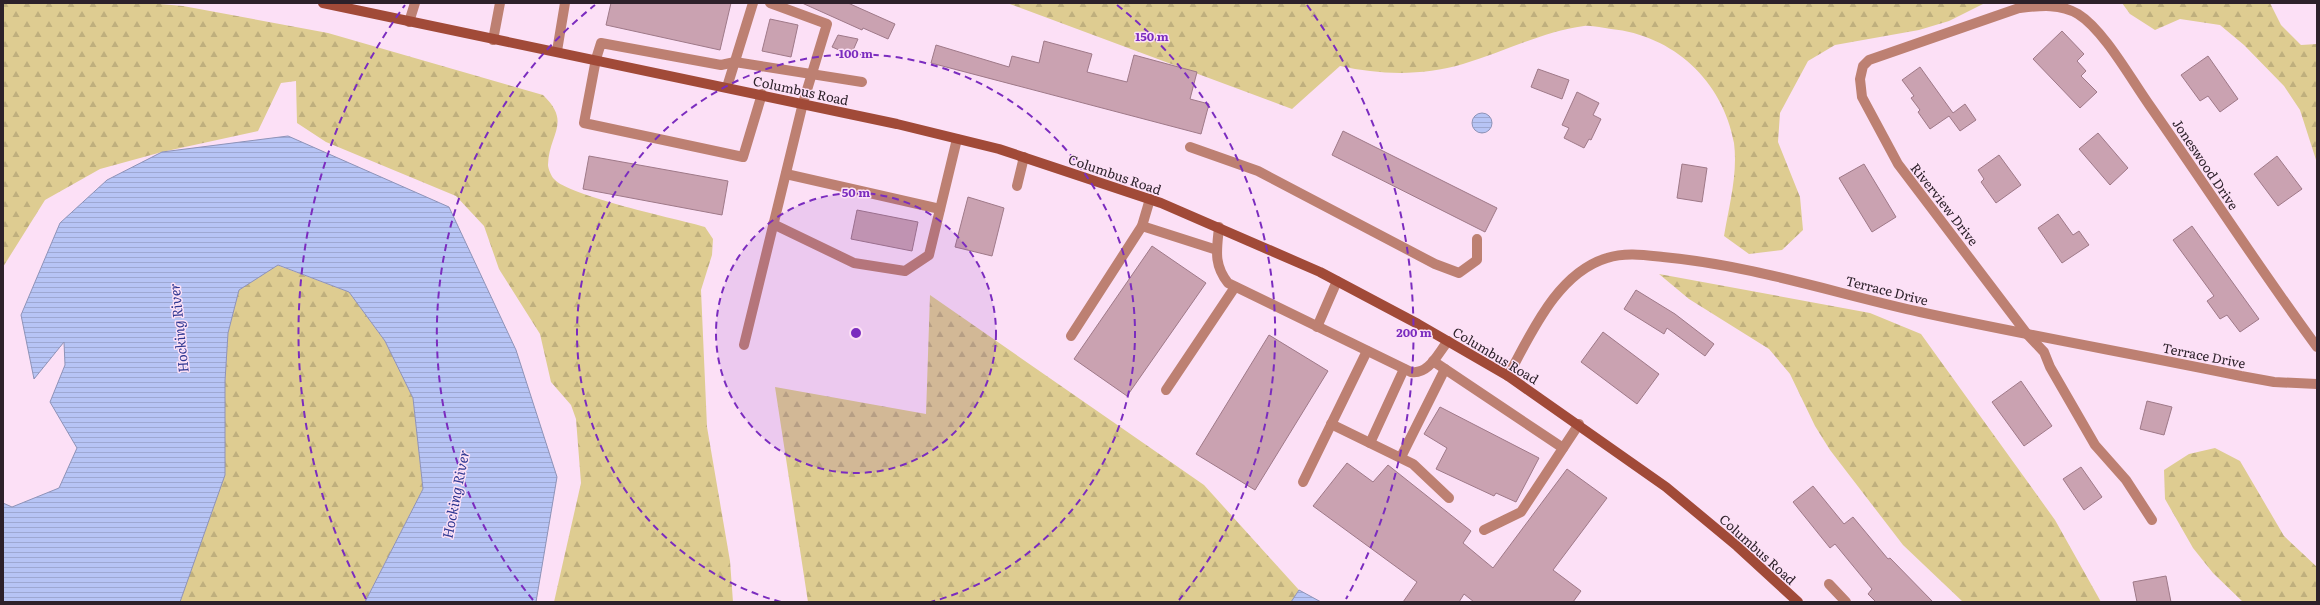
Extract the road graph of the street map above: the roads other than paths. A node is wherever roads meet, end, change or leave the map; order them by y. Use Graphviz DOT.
graph roads {
  1 [pos="323,3"];
  2 [pos="416,3"];
  3 [pos="500,3"];
  4 [pos="565,3"];
  5 [pos="753,3"];
  6 [pos="770,3"];
  7 [pos="2062,8"];
  8 [pos="409,22"];
  9 [pos="493,40"];
  10 [pos="557,52"];
  11 [pos="596,59"];
  12 [pos="735,62"];
  13 [pos="812,74"];
  14 [pos="862,82"];
  15 [pos="727,87"];
  16 [pos="762,94"];
  17 [pos="803,103"];
  18 [pos="958,139"];
  19 [pos="1190,147"];
  20 [pos="1024,157"];
  21 [pos="786,174"];
  22 [pos="1017,186"];
  23 [pos="1150,199"];
  24 [pos="940,209"];
  25 [pos="773,224"];
  26 [pos="1142,226"];
  27 [pos="1219,227"];
  28 [pos="1477,239"];
  29 [pos="1217,250"];
  30 [pos="1337,281"];
  31 [pos="1235,287"];
  32 [pos="1317,327"];
  33 [pos="2027,334"];
  34 [pos="1071,336"];
  35 [pos="1448,341"];
  36 [pos="744,345"];
  37 [pos="2317,347"];
  38 [pos="1367,351"];
  39 [pos="1433,361"];
  40 [pos="1404,369"];
  41 [pos="1445,369"];
  42 [pos="1508,376"];
  43 [pos="2317,384"];
  44 [pos="1166,390"];
  45 [pos="1331,424"];
  46 [pos="1579,424"];
  47 [pos="1370,443"];
  48 [pos="1563,448"];
  49 [pos="1400,458"];
  50 [pos="1303,482"];
  51 [pos="1449,498"];
  52 [pos="2152,520"];
  53 [pos="1484,530"];
  54 [pos="1830,584"];
  55 [pos="1798,602"];
  56 [pos="1846,602"];
  1 -- 8 [label="main road, Columbus Road"];
  2 -- 8 [label="street"];
  3 -- 9 [label="street"];
  4 -- 10 [label="street"];
  5 -- 12 [label="street"];
  6 -- 13 [label="street"];
  7 -- 33 [label="street, Riverview Drive"];
  7 -- 37 [label="street, Joneswood Drive"];
  8 -- 9 [label="main road, Columbus Road"];
  9 -- 10 [label="main road, Columbus Road"];
  10 -- 11 [label="main road, Columbus Road"];
  11 -- 12 [label="street"];
  11 -- 15 [label="main road, Columbus Road"];
  11 -- 16 [label="street"];
  12 -- 13 [label="street"];
  12 -- 15 [label="street"];
  13 -- 14 [label="street"];
  13 -- 17 [label="street"];
  15 -- 16 [label="main road, Columbus Road"];
  16 -- 17 [label="main road, Columbus Road"];
  17 -- 18 [label="main road, Columbus Road"];
  17 -- 21 [label="street"];
  18 -- 20 [label="main road, Columbus Road"];
  18 -- 24 [label="street"];
  19 -- 28 [label="street"];
  20 -- 22 [label="street"];
  20 -- 23 [label="main road, Columbus Road"];
  21 -- 24 [label="street"];
  21 -- 25 [label="street"];
  23 -- 26 [label="street"];
  23 -- 27 [label="main road, Columbus Road"];
  24 -- 25 [label="street"];
  25 -- 36 [label="street"];
  26 -- 29 [label="street"];
  26 -- 34 [label="street"];
  27 -- 29 [label="street"];
  27 -- 30 [label="main road, Columbus Road"];
  29 -- 31 [label="street"];
  30 -- 32 [label="street"];
  30 -- 35 [label="main road, Columbus Road"];
  31 -- 32 [label="street"];
  31 -- 44 [label="street"];
  32 -- 38 [label="street"];
  33 -- 42 [label="street, Terrace Drive"];
  33 -- 43 [label="street, Terrace Drive"];
  33 -- 52 [label="street, Riverview Drive"];
  35 -- 39 [label="street"];
  35 -- 42 [label="main road, Columbus Road"];
  38 -- 40 [label="street"];
  38 -- 45 [label="street"];
  39 -- 40 [label="street"];
  39 -- 41 [label="street"];
  40 -- 47 [label="street"];
  41 -- 48 [label="street"];
  41 -- 49 [label="street"];
  42 -- 46 [label="main road, Columbus Road"];
  45 -- 47 [label="street"];
  45 -- 50 [label="street"];
  46 -- 48 [label="street"];
  46 -- 55 [label="main road, Columbus Road"];
  47 -- 49 [label="street"];
  48 -- 53 [label="street"];
  49 -- 51 [label="street"];
  54 -- 56 [label="street"];
}
